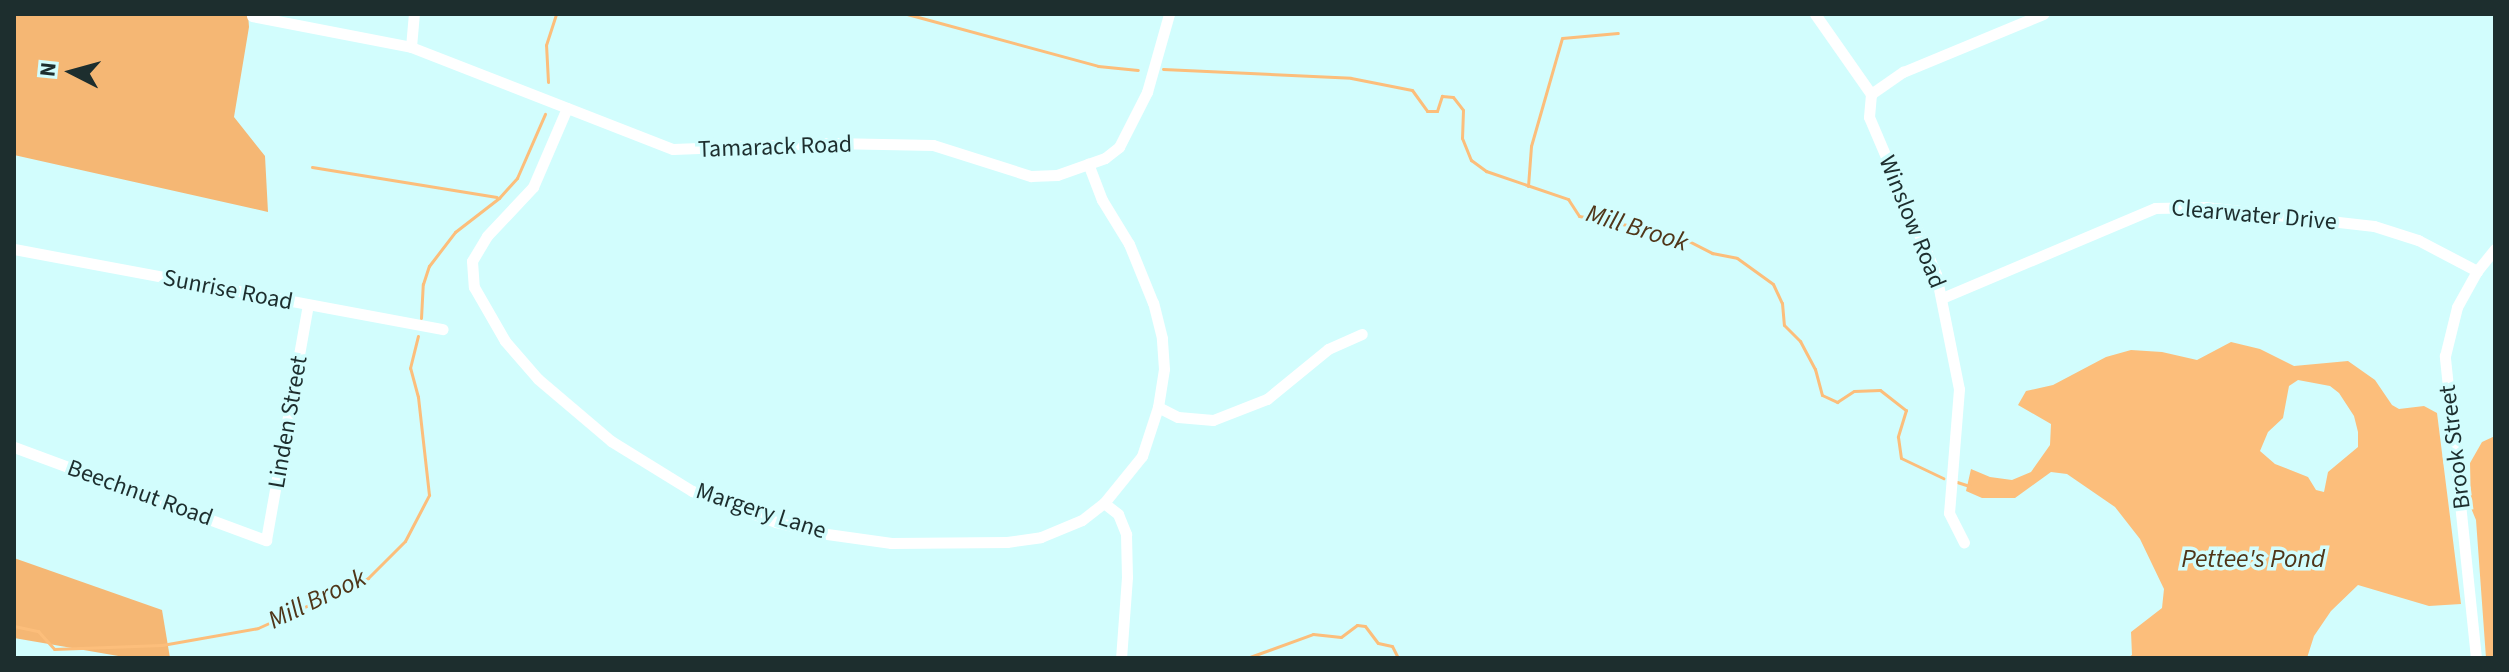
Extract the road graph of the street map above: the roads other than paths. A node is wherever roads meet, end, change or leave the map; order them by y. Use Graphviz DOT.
graph roads {
  1 [pos="414,14"];
  2 [pos="1169,14"];
  3 [pos="1815,14"];
  4 [pos="2043,14"];
  5 [pos="252,16"];
  6 [pos="411,47"];
  7 [pos="1871,94"];
  8 [pos="567,108"];
  9 [pos="1088,164"];
  10 [pos="14,249"];
  11 [pos="2495,249"];
  12 [pos="2477,271"];
  13 [pos="1942,298"];
  14 [pos="308,305"];
  15 [pos="443,329"];
  16 [pos="1362,334"];
  17 [pos="1158,407"];
  18 [pos="14,447"];
  19 [pos="1104,503"];
  20 [pos="266,540"];
  21 [pos="1964,542"];
  22 [pos="1121,658"];
  23 [pos="2476,658"];
  1 -- 6 [label="street"];
  2 -- 9 [label="street, Tamarack Road"];
  3 -- 7 [label="street, Winslow Road"];
  4 -- 7 [label="street"];
  5 -- 6 [label="street, Tamarack Road"];
  6 -- 8 [label="street, Tamarack Road"];
  7 -- 13 [label="street, Winslow Road"];
  8 -- 9 [label="street, Tamarack Road"];
  8 -- 19 [label="street, Margery Lane"];
  9 -- 17 [label="street, Margery Lane"];
  10 -- 14 [label="street, Sunrise Road"];
  11 -- 12 [label="street, Brook Street"];
  12 -- 13 [label="street, Clearwater Drive"];
  12 -- 23 [label="street, Brook Street"];
  13 -- 21 [label="street, Winslow Road"];
  14 -- 15 [label="street, Sunrise Road"];
  14 -- 20 [label="street, Linden Street"];
  16 -- 17 [label="street"];
  17 -- 19 [label="street, Margery Lane"];
  18 -- 20 [label="street, Beechnut Road"];
  19 -- 22 [label="street"];
}
